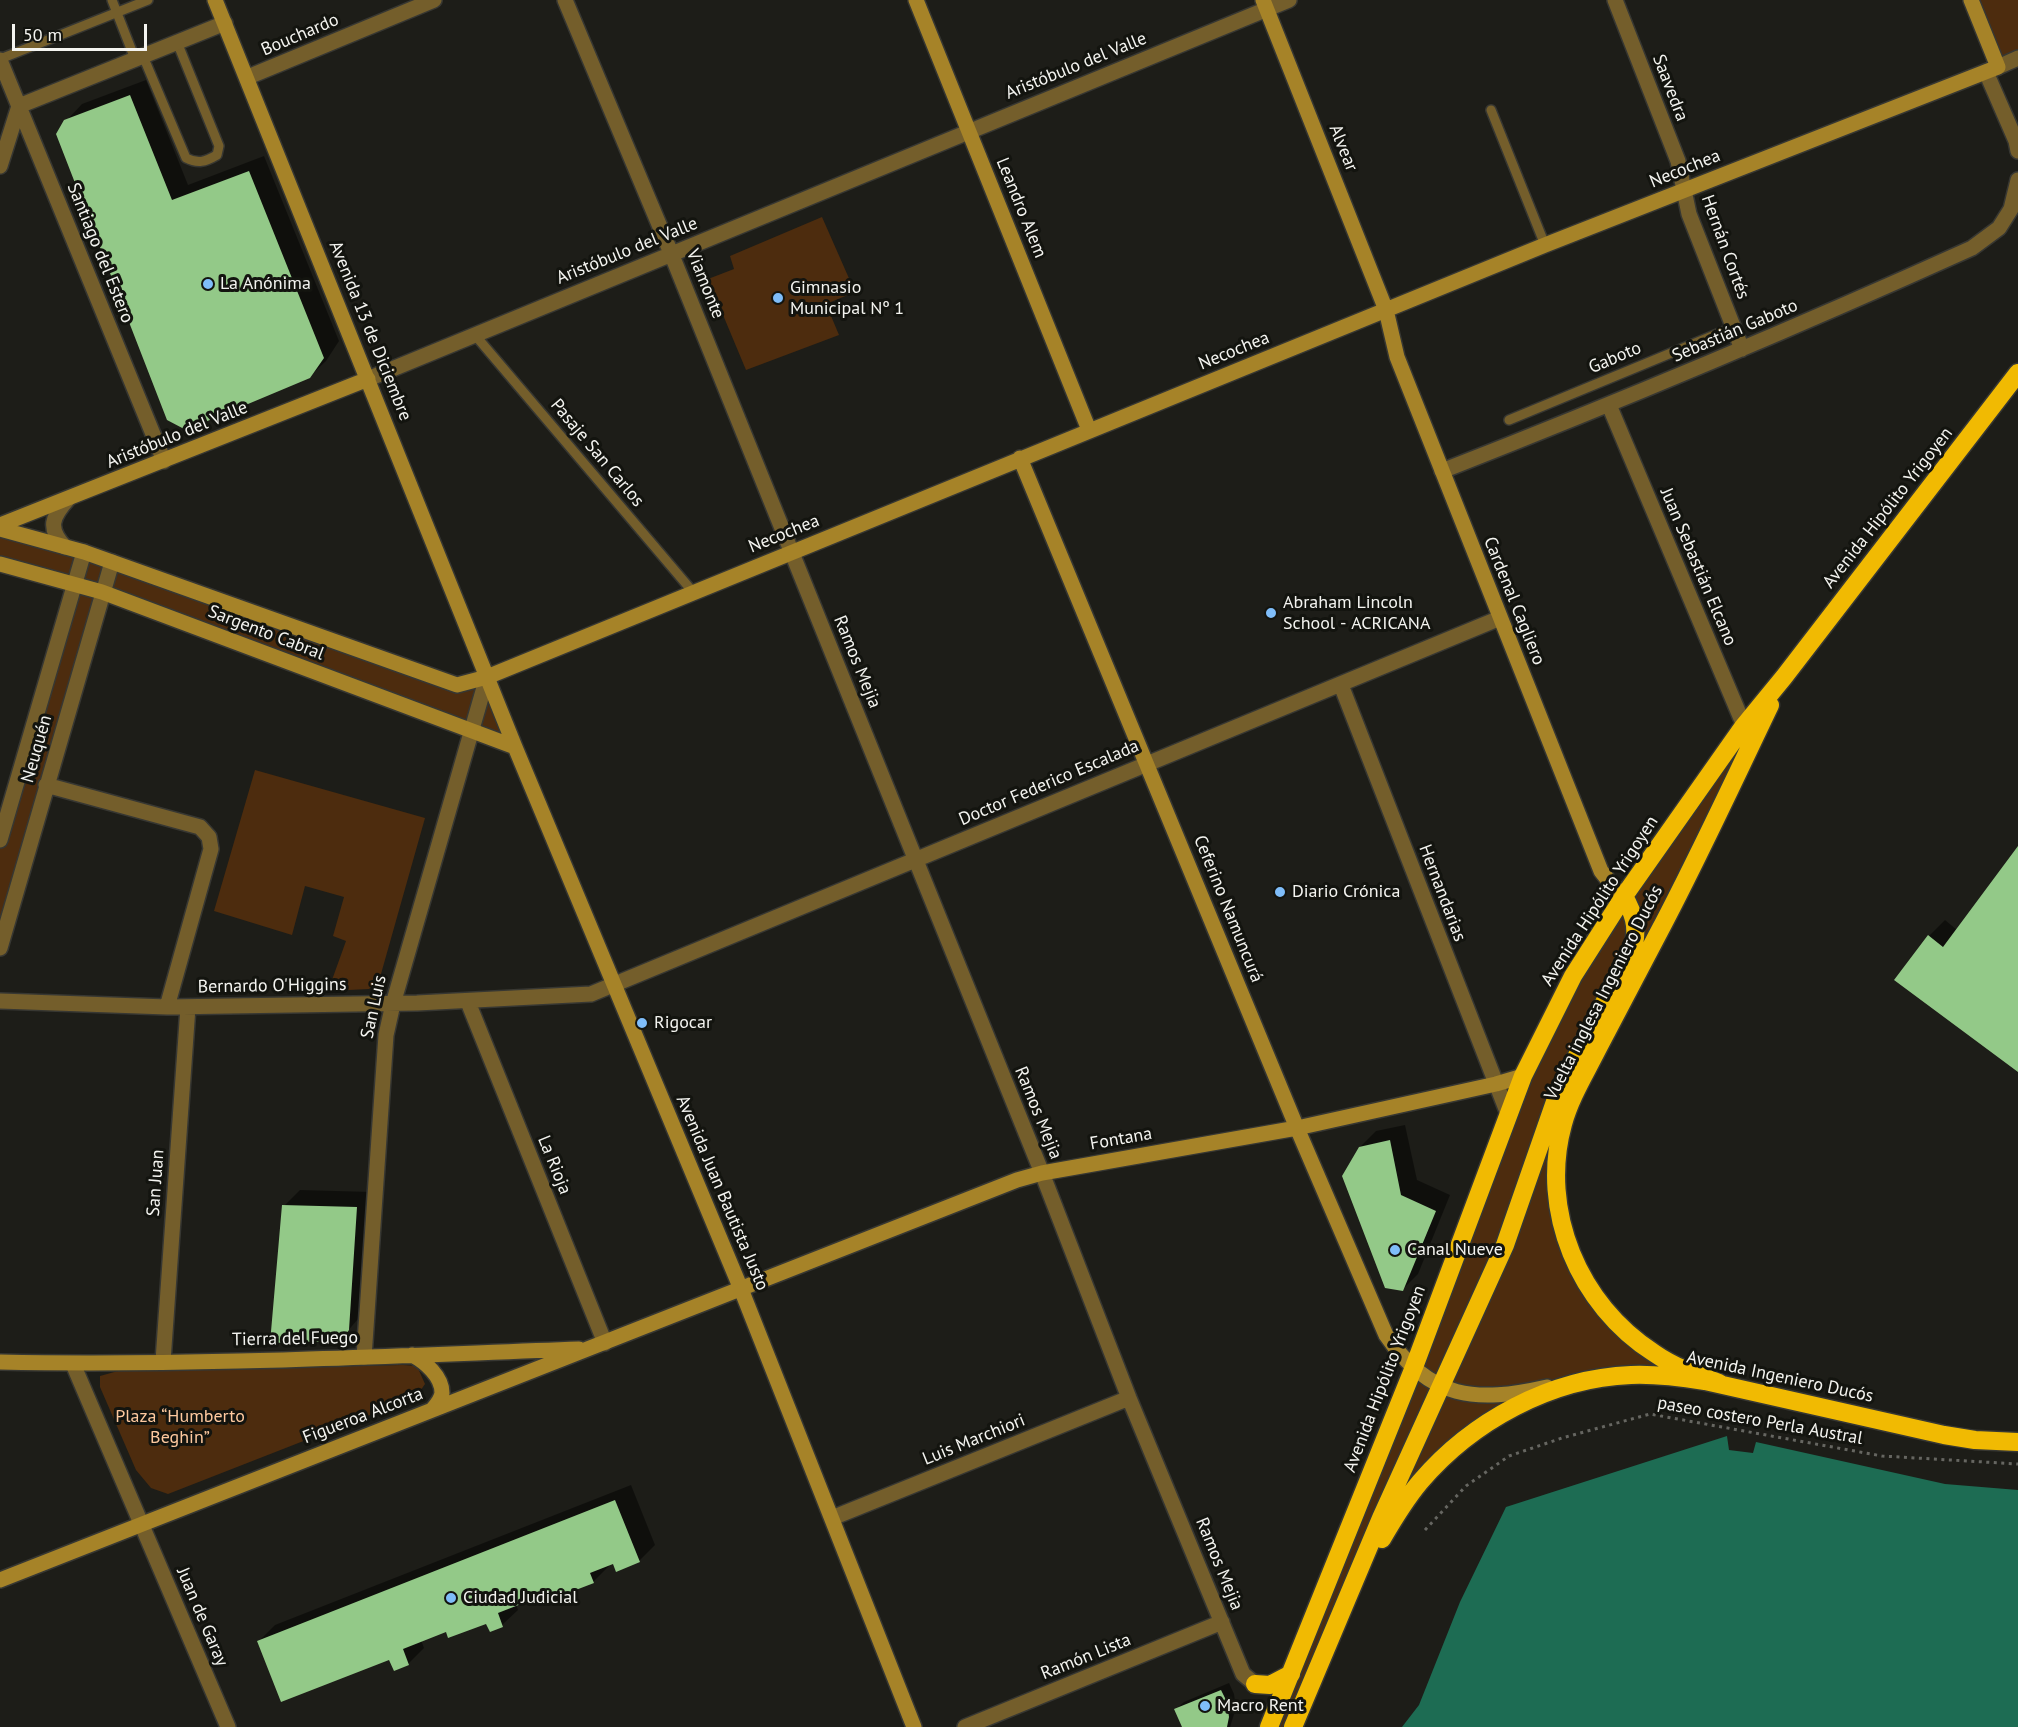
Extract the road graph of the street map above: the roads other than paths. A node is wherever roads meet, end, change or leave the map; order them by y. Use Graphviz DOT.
graph roads {
  1 [pos="112,0"];
  2 [pos="148,0"];
  3 [pos="215,0"];
  4 [pos="434,0"];
  5 [pos="565,0"];
  6 [pos="916,0"];
  7 [pos="1289,0"];
  8 [pos="1615,0"];
  9 [pos="1971,0"];
  10 [pos="1265,5"];
  11 [pos="117,12"];
  12 [pos="225,23"];
  13 [pos="177,42"];
  14 [pos="139,57"];
  15 [pos="2018,58"];
  16 [pos="0,59"];
  17 [pos="1992,69"];
  18 [pos="248,77"];
  19 [pos="19,106"];
  20 [pos="1491,110"];
  21 [pos="969,131"];
  22 [pos="2018,151"];
  23 [pos="0,166"];
  24 [pos="2017,186"];
  25 [pos="1684,191"];
  26 [pos="1545,246"];
  27 [pos="671,253"];
  28 [pos="1386,310"];
  29 [pos="1734,327"];
  30 [pos="475,335"];
  31 [pos="1742,349"];
  32 [pos="2018,373"];
  33 [pos="368,379"];
  34 [pos="1609,405"];
  35 [pos="1509,420"];
  36 [pos="1089,430"];
  37 [pos="1020,458"];
  38 [pos="164,461"];
  39 [pos="1442,471"];
  40 [pos="68,499"];
  41 [pos="0,527"];
  42 [pos="65,547"];
  43 [pos="84,552"];
  44 [pos="791,552"];
  45 [pos="112,562"];
  46 [pos="0,564"];
  47 [pos="75,583"];
  48 [pos="102,592"];
  49 [pos="693,592"];
  50 [pos="1500,618"];
  51 [pos="487,677"];
  52 [pos="1784,677"];
  53 [pos="1341,685"];
  54 [pos="472,731"];
  55 [pos="1748,735"];
  56 [pos="515,747"];
  57 [pos="1146,763"];
  58 [pos="46,785"];
  59 [pos="0,840"];
  60 [pos="915,860"];
  61 [pos="1624,896"];
  62 [pos="0,948"];
  63 [pos="614,985"];
  64 [pos="0,1001"];
  65 [pos="468,1002"];
  66 [pos="393,1004"];
  67 [pos="188,1006"];
  68 [pos="167,1007"];
  69 [pos="1523,1076"];
  70 [pos="1496,1084"];
  71 [pos="1508,1114"];
  72 [pos="1297,1128"];
  73 [pos="1042,1173"];
  74 [pos="741,1289"];
  75 [pos="598,1346"];
  76 [pos="412,1355"];
  77 [pos="364,1357"];
  78 [pos="163,1361"];
  79 [pos="0,1362"];
  80 [pos="73,1364"];
  81 [pos="1413,1367"];
  82 [pos="1632,1375"];
  83 [pos="1719,1383"];
  84 [pos="1441,1387"];
  85 [pos="1129,1398"];
  86 [pos="432,1410"];
  87 [pos="2018,1442"];
  88 [pos="832,1518"];
  89 [pos="140,1523"];
  90 [pos="0,1580"];
  91 [pos="1344,1606"];
  92 [pos="1222,1622"];
  93 [pos="1291,1674"];
  94 [pos="1255,1684"];
  95 [pos="228,1727"];
  96 [pos="914,1727"];
  97 [pos="965,1727"];
  98 [pos="1269,1727"];
  99 [pos="1293,1727"];
  1 -- 11 [label="lane"];
  2 -- 11 [label="lane"];
  3 -- 12 [label="main road, Avenida 13 de Diciembre"];
  4 -- 18 [label="street, Bouchardo"];
  5 -- 27 [label="street, Viamonte"];
  6 -- 21 [label="main road, Leandro Alem"];
  7 -- 10 [label="street, Aristóbulo del Valle"];
  8 -- 25 [label="street, Saavedra"];
  9 -- 17 [label="main road"];
  10 -- 21 [label="street, Aristóbulo del Valle"];
  10 -- 28 [label="main road, Alvear"];
  11 -- 14 [label="lane"];
  11 -- 16 [label="lane"];
  12 -- 13 [label="street"];
  12 -- 18 [label="main road, Avenida 13 de Diciembre"];
  13 -- 14 [label="street"];
  13 -- 14 [label="lane"];
  14 -- 19 [label="street"];
  15 -- 17 [label="street"];
  16 -- 19 [label="street, Santiago del Estero"];
  17 -- 22 [label="street"];
  17 -- 25 [label="main road, Necochea"];
  18 -- 33 [label="main road, Avenida 13 de Diciembre"];
  19 -- 23 [label="street"];
  19 -- 38 [label="street, Santiago del Estero"];
  20 -- 26 [label="lane"];
  21 -- 27 [label="street, Aristóbulo del Valle"];
  21 -- 36 [label="main road, Leandro Alem"];
  24 -- 31 [label="street, Sebastián Gaboto"];
  25 -- 26 [label="main road, Necochea"];
  25 -- 29 [label="street, Hernán Cortés"];
  26 -- 28 [label="main road, Necochea"];
  27 -- 30 [label="street, Aristóbulo del Valle"];
  27 -- 44 [label="street, Viamonte"];
  28 -- 36 [label="main road, Necochea"];
  28 -- 39 [label="main road, Cardenal Cagliero"];
  29 -- 31 [label="street, Hernán Cortés"];
  29 -- 35 [label="lane, Gaboto"];
  30 -- 33 [label="street, Aristóbulo del Valle"];
  30 -- 49 [label="lane, Pasaje San Carlos"];
  31 -- 34 [label="street, Sebastián Gaboto"];
  32 -- 52 [label="highway, Avenida Hipólito Yrigoyen"];
  33 -- 38 [label="main road, Aristóbulo del Valle"];
  33 -- 51 [label="main road, Avenida 13 de Diciembre"];
  34 -- 39 [label="street, Sebastián Gaboto"];
  34 -- 55 [label="street, Juan Sebastián Elcano"];
  36 -- 37 [label="main road, Necochea"];
  37 -- 44 [label="main road, Necochea"];
  37 -- 57 [label="main road, Ceferino Namuncurá"];
  38 -- 40 [label="main road, Aristóbulo del Valle"];
  39 -- 50 [label="main road, Cardenal Cagliero"];
  40 -- 41 [label="main road, Aristóbulo del Valle"];
  40 -- 42 [label="street"];
  41 -- 42 [label="main road, Necochea"];
  42 -- 43 [label="main road, Necochea"];
  43 -- 45 [label="main road, Necochea"];
  43 -- 47 [label="street, Neuquén"];
  44 -- 49 [label="main road, Necochea"];
  44 -- 60 [label="street, Ramos Mejia"];
  45 -- 48 [label="street, Neuquén"];
  45 -- 51 [label="main road, Necochea"];
  46 -- 47 [label="main road, Sargento Cabral"];
  47 -- 48 [label="main road, Sargento Cabral"];
  47 -- 59 [label="street, Neuquén"];
  48 -- 54 [label="main road, Sargento Cabral"];
  48 -- 58 [label="street, Neuquén"];
  49 -- 51 [label="main road, Necochea"];
  50 -- 53 [label="street, Doctor Federico Escalada"];
  50 -- 61 [label="main road, Cardenal Cagliero"];
  51 -- 54 [label="street, San Luis"];
  51 -- 56 [label="main road, Avenida Juan Bautista Justo"];
  52 -- 55 [label="highway, Vuelta inglesa Ingeniero Ducós"];
  53 -- 57 [label="street, Doctor Federico Escalada"];
  53 -- 70 [label="street, Hernandarias"];
  54 -- 56 [label="main road, Sargento Cabral"];
  54 -- 66 [label="street, San Luis"];
  55 -- 61 [label="highway, Avenida Hipólito Yrigoyen"];
  55 -- 83 [label="highway, Vuelta inglesa Ingeniero Ducós"];
  56 -- 63 [label="main road, Avenida Juan Bautista Justo"];
  57 -- 60 [label="street, Doctor Federico Escalada"];
  57 -- 72 [label="main road, Ceferino Namuncurá"];
  58 -- 62 [label="street, Neuquén"];
  58 -- 68 [label="street"];
  60 -- 63 [label="street, Doctor Federico Escalada"];
  60 -- 73 [label="street, Ramos Mejia"];
  61 -- 69 [label="highway, Avenida Hipólito Yrigoyen"];
  61 -- 84 [label="highway"];
  63 -- 65 [label="street, Bernardo O'Higgins"];
  63 -- 74 [label="main road, Avenida Juan Bautista Justo"];
  64 -- 68 [label="street, Bernardo O'Higgins"];
  65 -- 66 [label="street, Bernardo O'Higgins"];
  65 -- 75 [label="street, La Rioja"];
  66 -- 67 [label="street, Bernardo O'Higgins"];
  66 -- 77 [label="street, San Luis"];
  67 -- 68 [label="street, Bernardo O'Higgins"];
  67 -- 78 [label="street, San Juan"];
  69 -- 70 [label="main road, Fontana"];
  69 -- 71 [label="highway, Avenida Hipólito Yrigoyen"];
  70 -- 71 [label="street, Hernandarias"];
  70 -- 72 [label="main road, Fontana"];
  71 -- 81 [label="highway, Avenida Hipólito Yrigoyen"];
  72 -- 73 [label="main road, Fontana"];
  72 -- 81 [label="main road, Ceferino Namuncurá"];
  73 -- 74 [label="main road, Fontana"];
  73 -- 85 [label="street, Ramos Mejia"];
  74 -- 75 [label="main road, Figueroa Alcorta"];
  74 -- 88 [label="main road, Avenida Juan Bautista Justo"];
  75 -- 76 [label="main road, Tierra del Fuego"];
  75 -- 86 [label="main road, Figueroa Alcorta"];
  76 -- 77 [label="main road, Tierra del Fuego"];
  76 -- 86 [label="main road"];
  77 -- 78 [label="main road, Tierra del Fuego"];
  78 -- 80 [label="main road, Tierra del Fuego"];
  79 -- 80 [label="main road, Tierra del Fuego"];
  80 -- 89 [label="street, Juan de Garay"];
  81 -- 84 [label="main road, Ceferino Namuncurá"];
  81 -- 93 [label="highway, Avenida Hipólito Yrigoyen"];
  82 -- 83 [label="highway, Avenida Ingeniero Ducós"];
  82 -- 84 [label="main road"];
  82 -- 91 [label="highway, Avenida Ingeniero Ducós"];
  83 -- 87 [label="highway, Avenida Ingeniero Ducós"];
  84 -- 91 [label="highway"];
  85 -- 88 [label="street, Luis Marchiori"];
  85 -- 92 [label="street, Ramos Mejia"];
  86 -- 89 [label="main road, Figueroa Alcorta"];
  88 -- 96 [label="main road, Avenida Juan Bautista Justo"];
  89 -- 90 [label="main road, Figueroa Alcorta"];
  89 -- 95 [label="street, Juan de Garay"];
  91 -- 99 [label="highway"];
  92 -- 94 [label="street, Ramos Mejia"];
  92 -- 97 [label="street, Ramón Lista"];
  93 -- 94 [label="highway"];
  93 -- 98 [label="highway, Avenida Hipólito Yrigoyen"];
}
